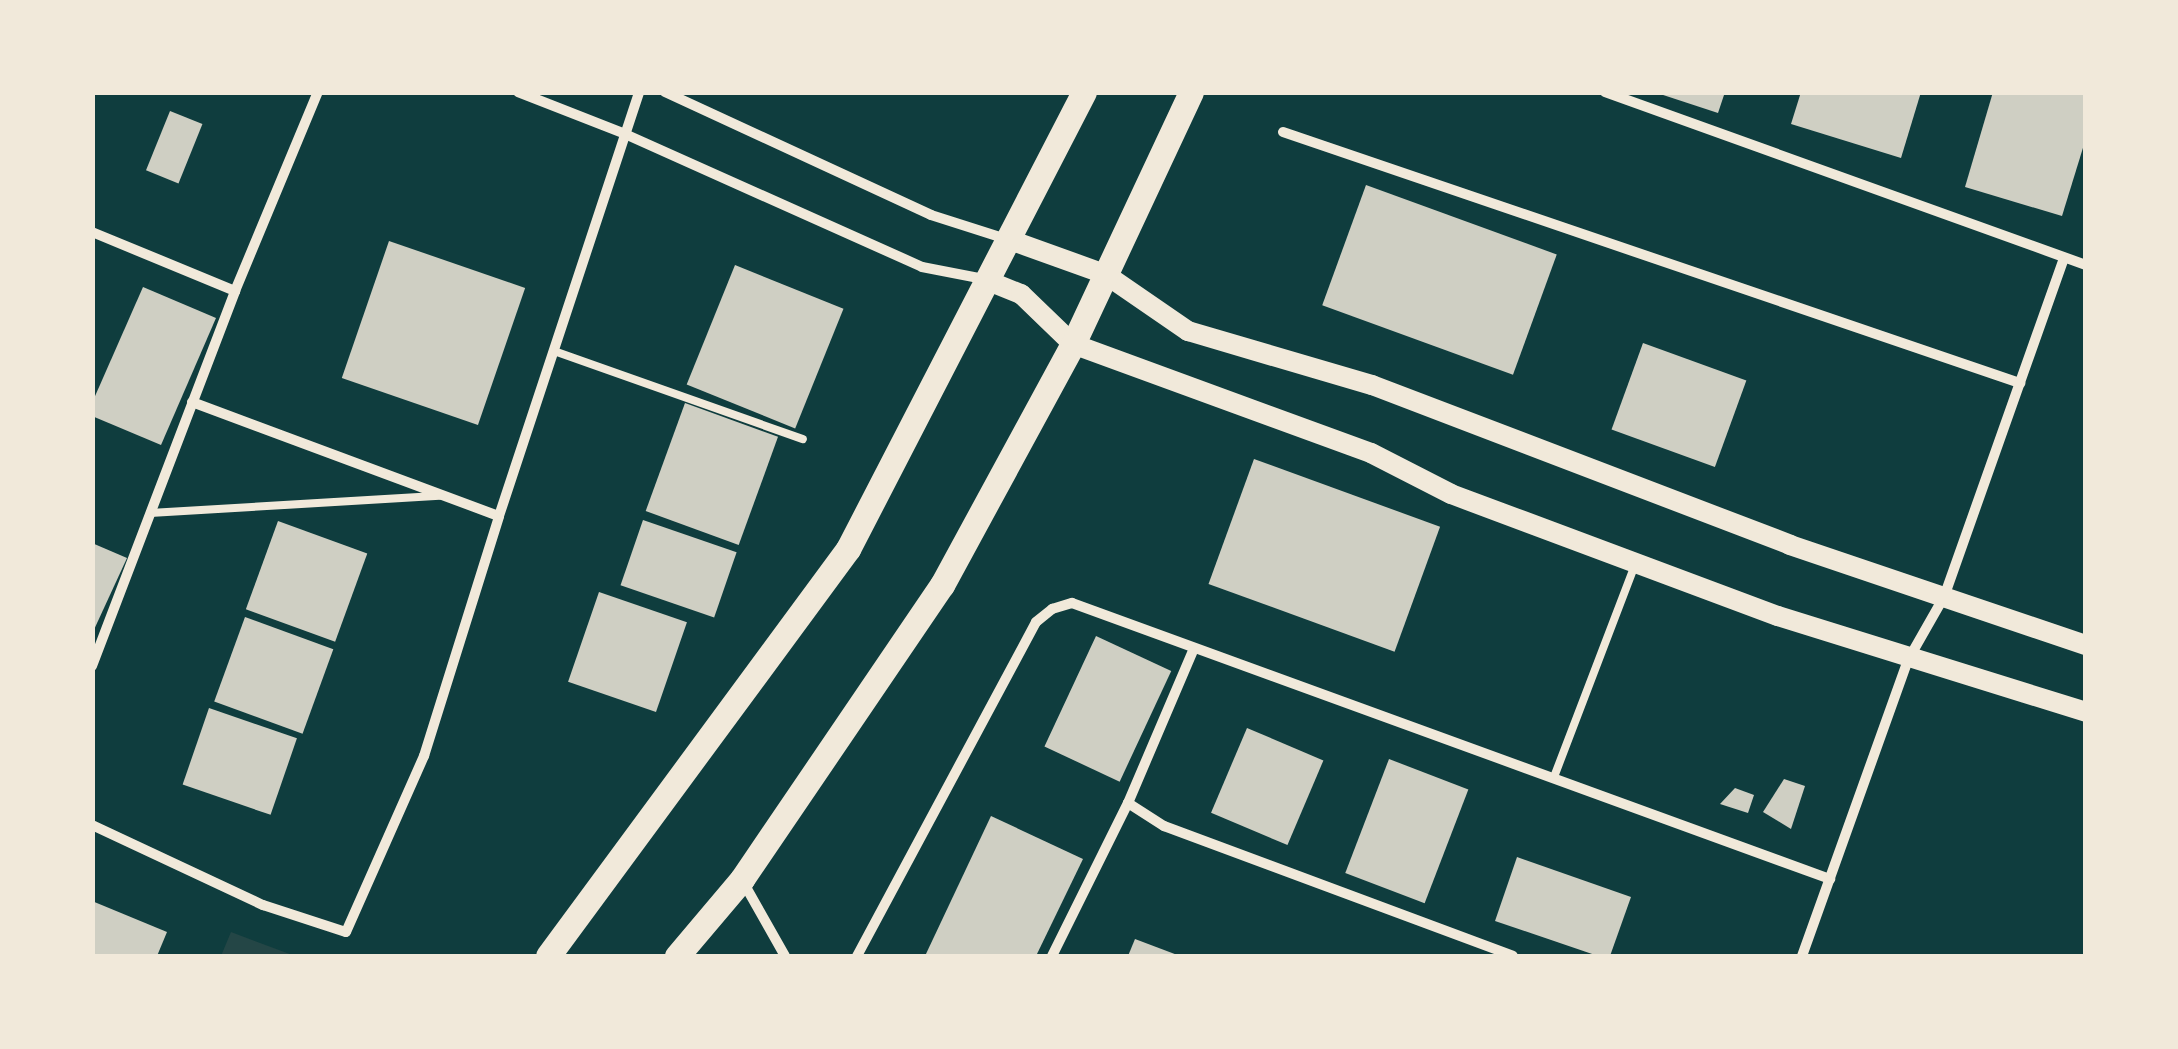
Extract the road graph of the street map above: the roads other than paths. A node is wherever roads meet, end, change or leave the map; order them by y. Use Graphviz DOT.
graph roads {
  1 [pos="318,92"];
  2 [pos="518,92"];
  3 [pos="639,92"];
  4 [pos="665,92"];
  5 [pos="1084,92"];
  6 [pos="1191,92"];
  7 [pos="1605,92"];
  8 [pos="1283,132"];
  9 [pos="625,134"];
  10 [pos="92,232"];
  11 [pos="1007,239"];
  12 [pos="2064,258"];
  13 [pos="2086,266"];
  14 [pos="1105,274"];
  15 [pos="986,280"];
  16 [pos="235,291"];
  17 [pos="1074,344"];
  18 [pos="554,351"];
  19 [pos="2020,383"];
  20 [pos="192,402"];
  21 [pos="803,438"];
  22 [pos="444,496"];
  23 [pos="150,513"];
  24 [pos="500,516"];
  25 [pos="1636,560"];
  26 [pos="1944,598"];
  27 [pos="2086,645"];
  28 [pos="1194,648"];
  29 [pos="1908,660"];
  30 [pos="92,666"];
  31 [pos="2086,712"];
  32 [pos="1554,777"];
  33 [pos="1128,803"];
  34 [pos="92,824"];
  35 [pos="742,879"];
  36 [pos="1830,879"];
  37 [pos="548,956"];
  38 [pos="677,956"];
  39 [pos="785,956"];
  40 [pos="857,956"];
  41 [pos="1052,956"];
  42 [pos="1513,956"];
  43 [pos="1802,956"];
  1 -- 16 [label="street"];
  2 -- 9 [label="street"];
  3 -- 9 [label="street"];
  4 -- 11 [label="street"];
  5 -- 11 [label="main road"];
  6 -- 14 [label="main road"];
  7 -- 12 [label="street"];
  8 -- 19 [label="street"];
  9 -- 15 [label="street"];
  9 -- 18 [label="street"];
  10 -- 16 [label="street"];
  11 -- 14 [label="main road"];
  11 -- 15 [label="main road"];
  12 -- 13 [label="street"];
  12 -- 19 [label="street"];
  14 -- 17 [label="main road"];
  14 -- 26 [label="main road"];
  15 -- 17 [label="main road"];
  15 -- 37 [label="main road"];
  16 -- 20 [label="street"];
  17 -- 25 [label="main road"];
  17 -- 35 [label="main road"];
  18 -- 21 [label="lane"];
  18 -- 24 [label="street"];
  19 -- 26 [label="street"];
  20 -- 22 [label="street"];
  20 -- 23 [label="street"];
  22 -- 23 [label="lane"];
  22 -- 24 [label="street"];
  23 -- 30 [label="street"];
  24 -- 34 [label="street"];
  25 -- 29 [label="main road"];
  25 -- 32 [label="lane"];
  26 -- 27 [label="main road"];
  26 -- 29 [label="street"];
  28 -- 32 [label="street"];
  28 -- 33 [label="street"];
  28 -- 40 [label="street"];
  29 -- 31 [label="main road"];
  29 -- 36 [label="street"];
  32 -- 36 [label="street"];
  33 -- 41 [label="street"];
  33 -- 42 [label="street"];
  35 -- 38 [label="main road"];
  35 -- 39 [label="street"];
  36 -- 43 [label="street"];
}
